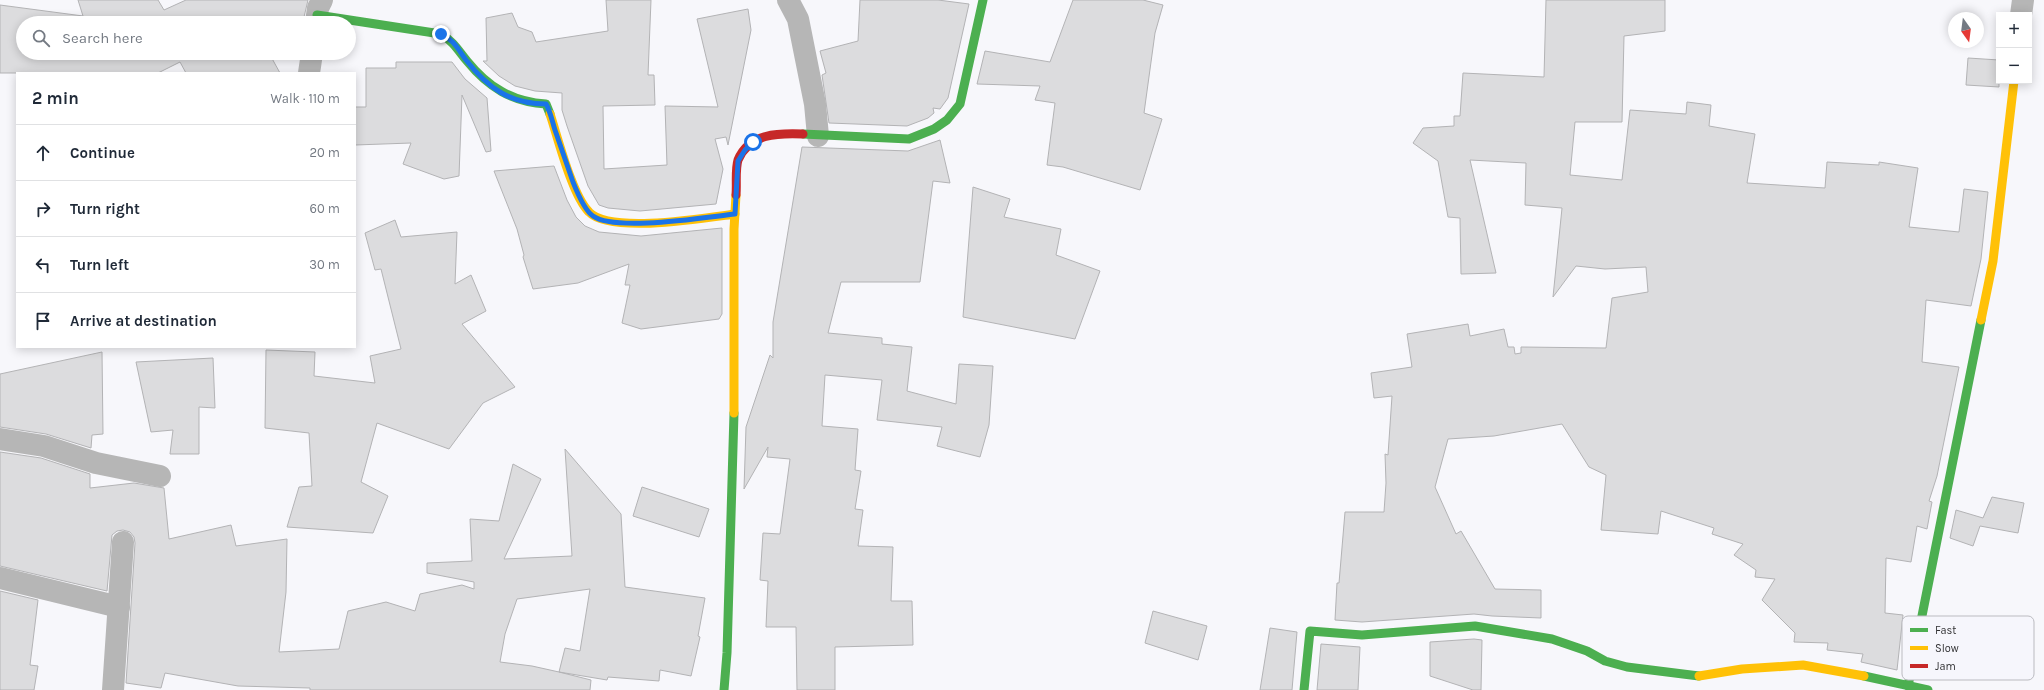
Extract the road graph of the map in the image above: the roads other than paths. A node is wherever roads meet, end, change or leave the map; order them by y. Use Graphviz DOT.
graph roads {
  1 [pos="788,0"];
  2 [pos="983,0"];
  3 [pos="2023,0"];
  4 [pos="2021,12"];
  5 [pos="319,13"];
  6 [pos="336,16"];
  7 [pos="356,19"];
  8 [pos="311,60"];
  9 [pos="309,72"];
  10 [pos="2014,84"];
  11 [pos="818,136"];
  12 [pos="735,214"];
  13 [pos="0,439"];
  14 [pos="160,476"];
  15 [pos="123,542"];
  16 [pos="0,578"];
  17 [pos="119,608"];
  18 [pos="1922,616"];
  19 [pos="1909,680"];
  20 [pos="1908,686"];
  21 [pos="113,690"];
  22 [pos="724,690"];
  23 [pos="1304,690"];
  24 [pos="1928,690"];
  1 -- 11 [label="street"];
  2 -- 11 [label="street"];
  3 -- 4 [label="street"];
  5 -- 6 [label="street"];
  7 -- 12 [label="street"];
  8 -- 9 [label="street"];
  10 -- 18 [label="street"];
  11 -- 12 [label="street"];
  12 -- 22 [label="street"];
  13 -- 14 [label="street"];
  15 -- 17 [label="street"];
  16 -- 17 [label="street"];
  17 -- 21 [label="street"];
  19 -- 20 [label="street"];
  20 -- 23 [label="street"];
  20 -- 24 [label="street"];
}
